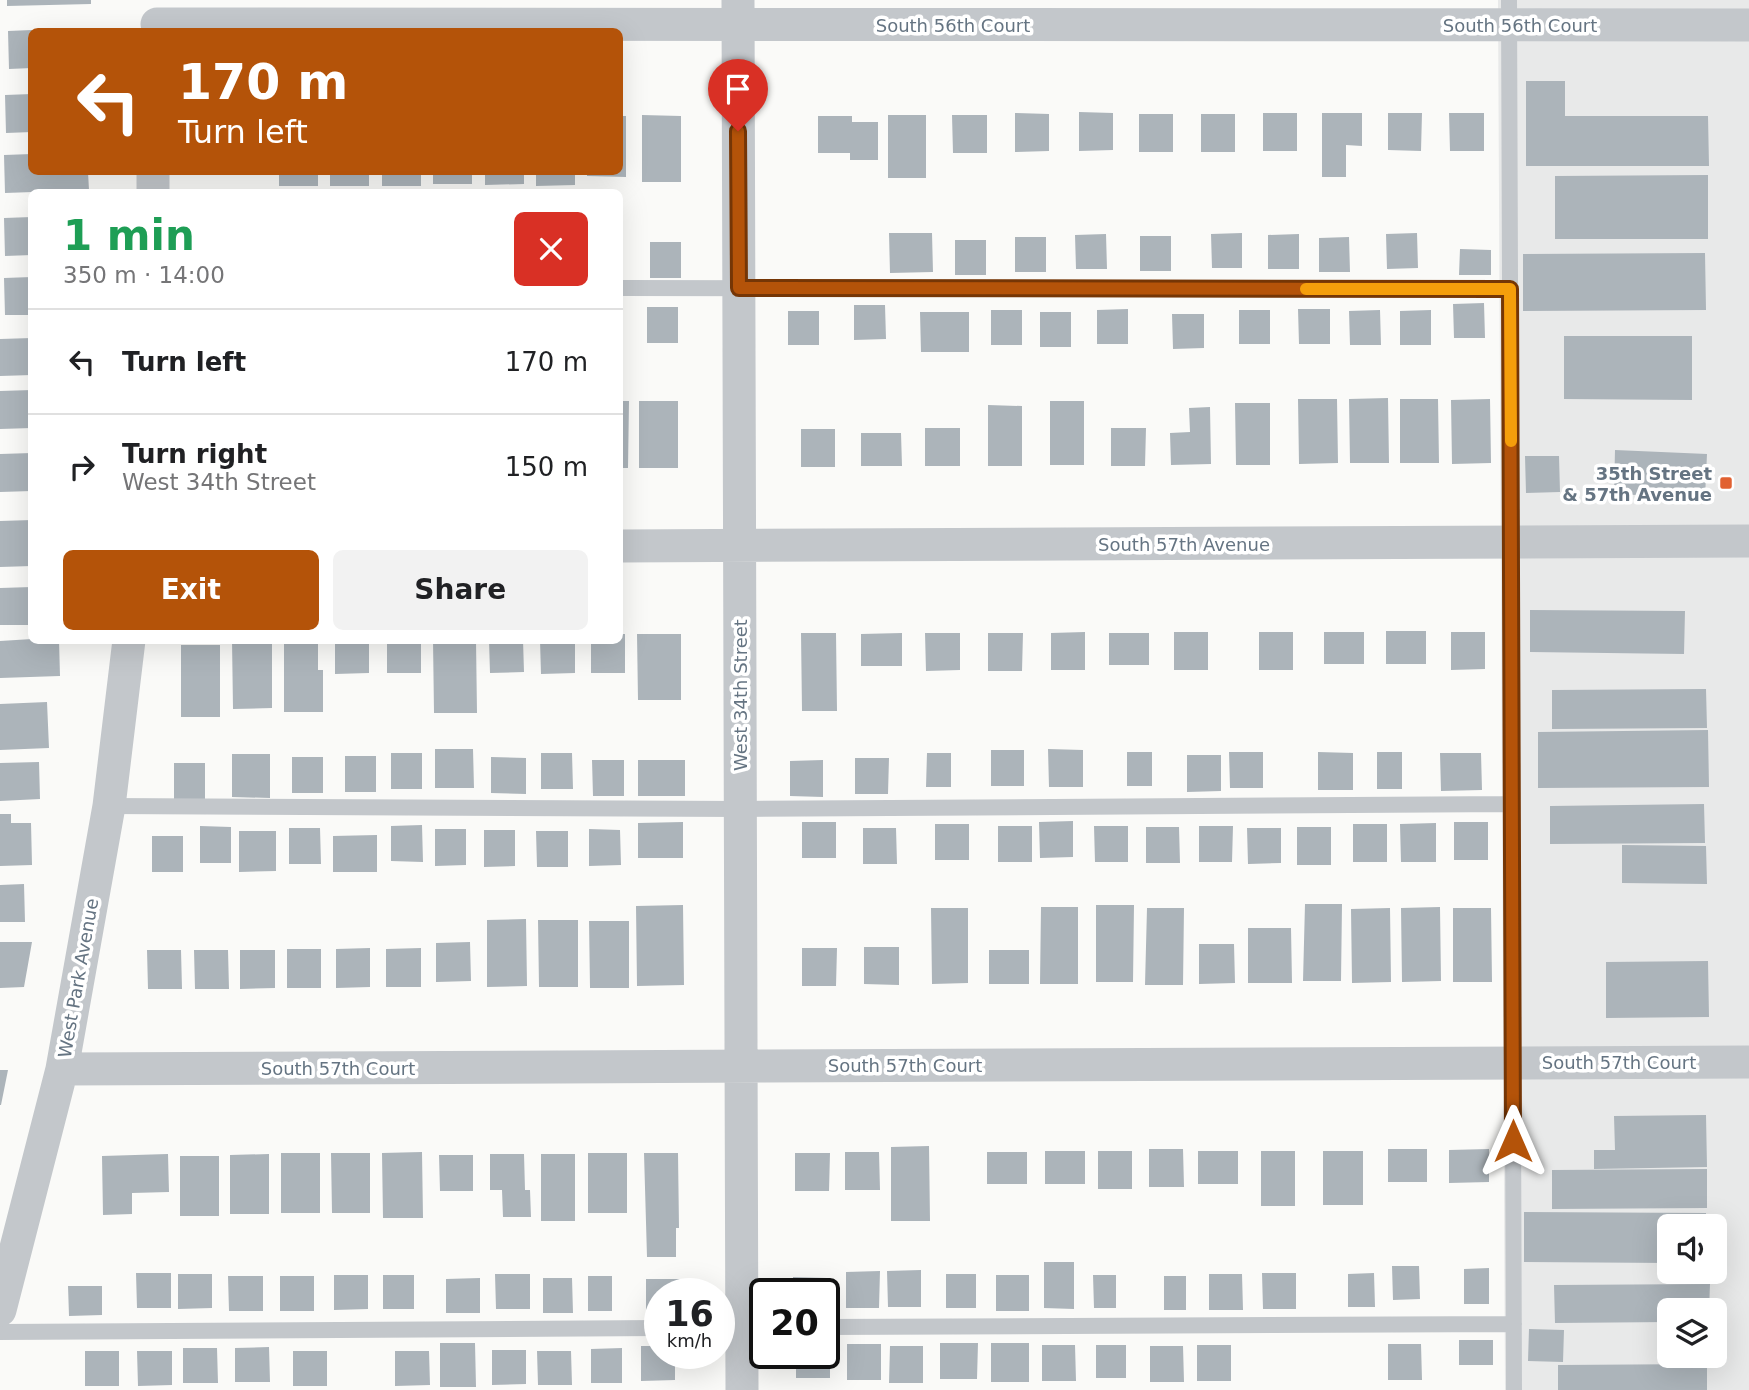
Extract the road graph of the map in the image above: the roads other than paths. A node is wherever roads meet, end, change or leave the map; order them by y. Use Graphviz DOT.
graph roads {
  1 [pos="1509,12"];
  2 [pos="738,13"];
  3 [pos="157,19"];
  4 [pos="1749,25"];
  5 [pos="623,288"];
  6 [pos="739,288"];
  7 [pos="1510,289"];
  8 [pos="1749,541"];
  9 [pos="1511,542"];
  10 [pos="623,546"];
  11 [pos="739,546"];
  12 [pos="129,644"];
  13 [pos="1512,804"];
  14 [pos="110,806"];
  15 [pos="740,809"];
  16 [pos="1749,1062"];
  17 [pos="1513,1063"];
  18 [pos="741,1066"];
  19 [pos="62,1069"];
  20 [pos="0,1310"];
  21 [pos="1514,1324"];
  22 [pos="840,1327"];
  23 [pos="644,1328"];
  24 [pos="742,1328"];
  25 [pos="0,1332"];
  26 [pos="742,1390"];
  27 [pos="1514,1390"];
  1 -- 2 [label="street, South 56th Court"];
  1 -- 4 [label="street, South 56th Court"];
  1 -- 7 [label="lane"];
  2 -- 3 [label="street, South 56th Court"];
  2 -- 6 [label="street, West 34th Street"];
  5 -- 6 [label="lane"];
  6 -- 7 [label="lane"];
  6 -- 11 [label="street, West 34th Street"];
  7 -- 9 [label="lane"];
  8 -- 9 [label="street, South 57th Avenue"];
  9 -- 11 [label="street, South 57th Avenue"];
  9 -- 13 [label="lane"];
  10 -- 11 [label="street, South 57th Avenue"];
  11 -- 15 [label="street, West 34th Street"];
  12 -- 14 [label="street, West Park Avenue"];
  13 -- 15 [label="lane"];
  13 -- 17 [label="lane"];
  14 -- 15 [label="lane"];
  14 -- 19 [label="street, West Park Avenue"];
  15 -- 18 [label="street, West 34th Street"];
  16 -- 17 [label="street, South 57th Court"];
  17 -- 18 [label="street, South 57th Court"];
  17 -- 21 [label="lane"];
  18 -- 19 [label="street, South 57th Court"];
  18 -- 24 [label="street, West 34th Street"];
  19 -- 20 [label="street, West Park Avenue"];
  21 -- 22 [label="lane"];
  21 -- 27 [label="lane"];
  23 -- 25 [label="lane"];
  24 -- 26 [label="street, West 34th Street"];
}
